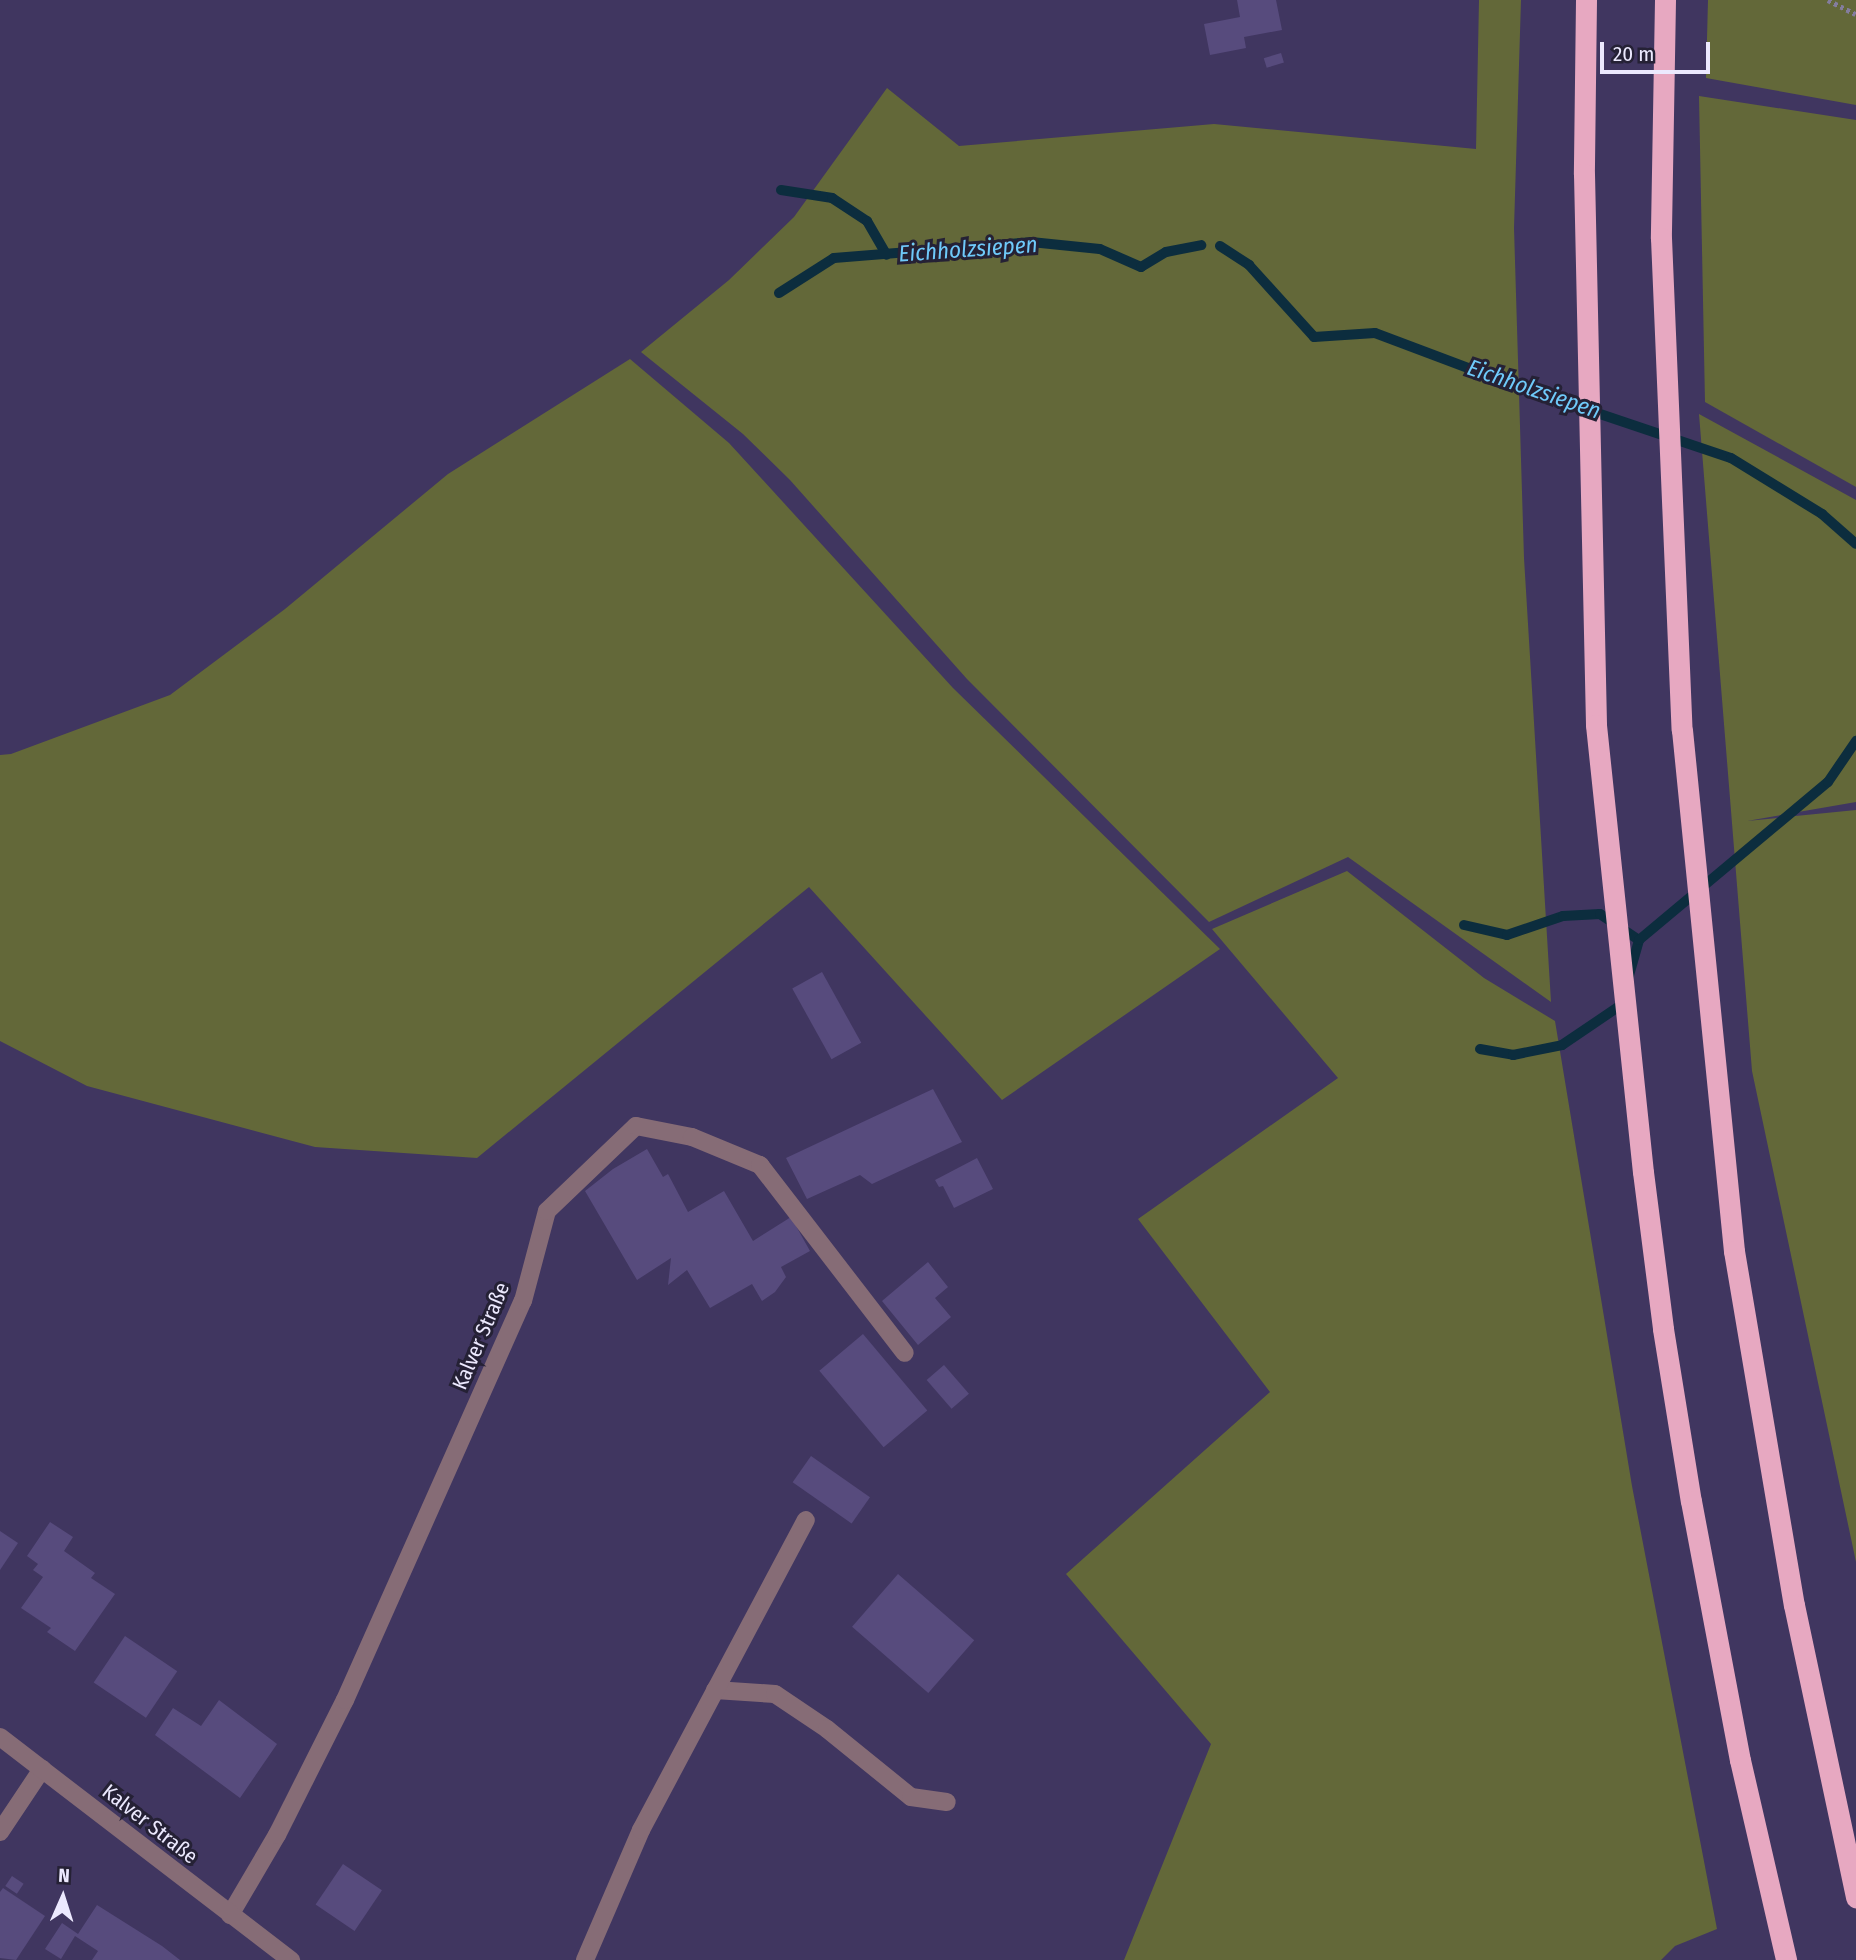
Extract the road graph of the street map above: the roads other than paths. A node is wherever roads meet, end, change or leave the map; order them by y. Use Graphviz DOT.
graph roads {
  1 [pos="1586,0"];
  2 [pos="1665,0"];
  3 [pos="905,1353"];
  4 [pos="806,1520"];
  5 [pos="715,1690"];
  6 [pos="0,1737"];
  7 [pos="42,1769"];
  8 [pos="947,1802"];
  9 [pos="0,1832"];
  10 [pos="1856,1897"];
  11 [pos="230,1915"];
  12 [pos="291,1960"];
  13 [pos="585,1960"];
  14 [pos="1786,1960"];
  1 -- 14 [label="highway"];
  2 -- 10 [label="highway"];
  3 -- 11 [label="street, Kalver Straße"];
  4 -- 5 [label="street"];
  5 -- 8 [label="street"];
  5 -- 13 [label="street"];
  6 -- 7 [label="street, Kalver Straße"];
  7 -- 9 [label="street"];
  7 -- 11 [label="street, Kalver Straße"];
  11 -- 12 [label="street, Kalver Straße"];
}
